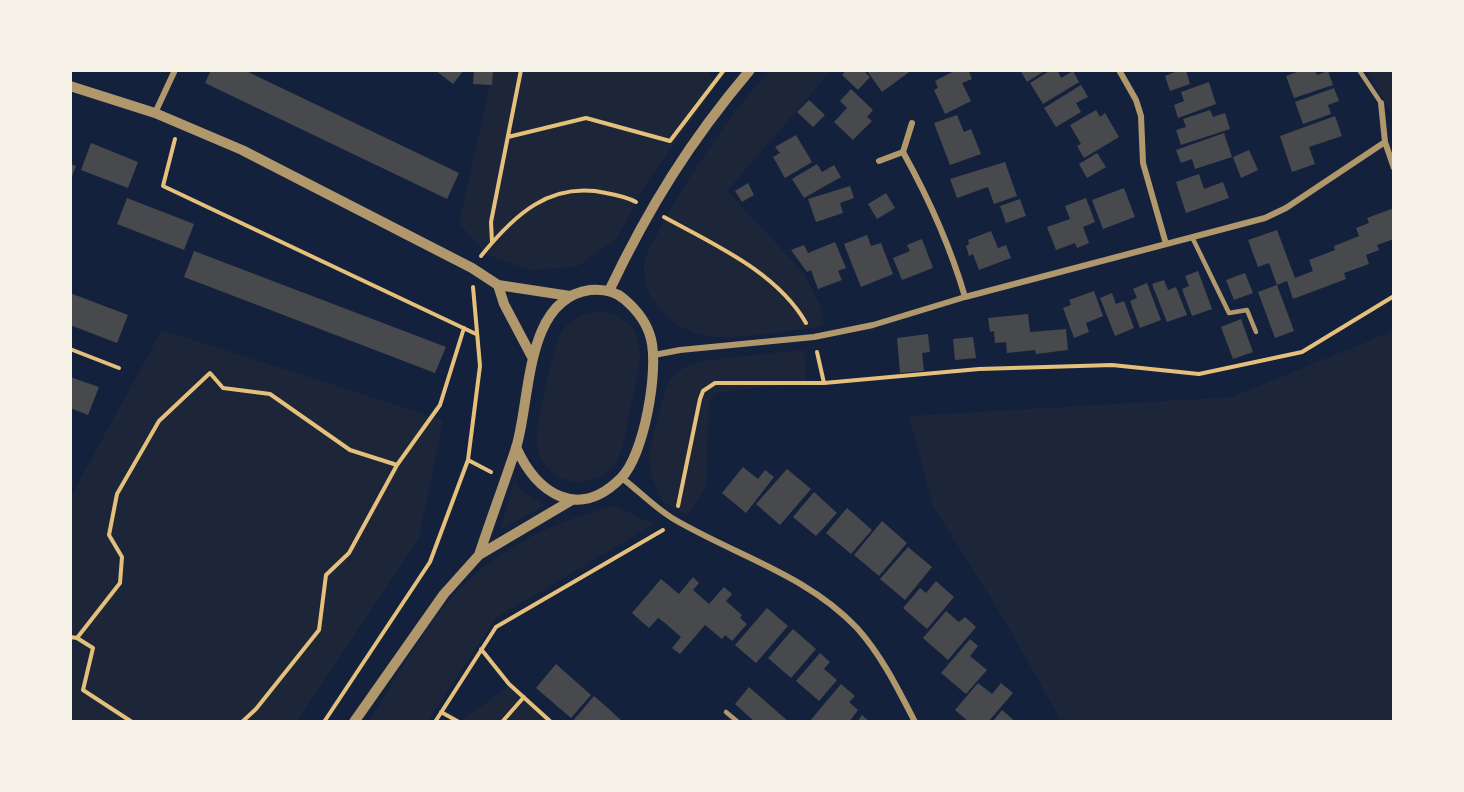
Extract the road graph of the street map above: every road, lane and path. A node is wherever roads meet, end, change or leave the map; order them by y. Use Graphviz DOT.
graph roads {
  1 [pos="175,70"];
  2 [pos="521,70"];
  3 [pos="724,70"];
  4 [pos="750,70"];
  5 [pos="1119,70"];
  6 [pos="1359,70"];
  7 [pos="70,86"];
  8 [pos="1381,103"];
  9 [pos="155,114"];
  10 [pos="912,123"];
  11 [pos="179,124"];
  12 [pos="508,137"];
  13 [pos="1385,141"];
  14 [pos="903,152"];
  15 [pos="879,161"];
  16 [pos="1394,168"];
  17 [pos="628,197"];
  18 [pos="673,222"];
  19 [pos="1192,237"];
  20 [pos="492,242"];
  21 [pos="1166,244"];
  22 [pos="472,268"];
  23 [pos="498,285"];
  24 [pos="609,291"];
  25 [pos="570,296"];
  26 [pos="1394,296"];
  27 [pos="964,297"];
  28 [pos="464,328"];
  29 [pos="1256,332"];
  30 [pos="476,334"];
  31 [pos="814,338"];
  32 [pos="70,349"];
  33 [pos="654,355"];
  34 [pos="532,357"];
  35 [pos="119,368"];
  36 [pos="824,383"];
  37 [pos="516,447"];
  38 [pos="468,460"];
  39 [pos="397,465"];
  40 [pos="622,478"];
  41 [pos="503,480"];
  42 [pos="572,500"];
  43 [pos="673,518"];
  44 [pos="479,555"];
  45 [pos="70,638"];
  46 [pos="77,639"];
  47 [pos="481,649"];
  48 [pos="524,697"];
  49 [pos="441,712"];
  50 [pos="726,712"];
  51 [pos="132,722"];
  52 [pos="242,722"];
  53 [pos="324,722"];
  54 [pos="354,722"];
  55 [pos="435,722"];
  56 [pos="459,722"];
  57 [pos="502,722"];
  58 [pos="551,722"];
  59 [pos="738,722"];
  60 [pos="915,722"];
  1 -- 9 [label="street"];
  2 -- 12 [label="path"];
  3 -- 12 [label="path"];
  4 -- 24 [label="street"];
  5 -- 21 [label="street"];
  6 -- 8 [label="lane"];
  7 -- 9 [label="street"];
  8 -- 13 [label="street"];
  9 -- 11 [label="street"];
  10 -- 14 [label="street"];
  11 -- 22 [label="street"];
  11 -- 28 [label="path"];
  12 -- 20 [label="path"];
  13 -- 16 [label="street"];
  13 -- 19 [label="street"];
  14 -- 15 [label="street"];
  14 -- 27 [label="street"];
  17 -- 20 [label="path"];
  18 -- 31 [label="path"];
  19 -- 21 [label="street"];
  19 -- 29 [label="lane"];
  20 -- 22 [label="path"];
  21 -- 27 [label="street"];
  22 -- 23 [label="street"];
  22 -- 30 [label="path"];
  23 -- 25 [label="street"];
  23 -- 34 [label="street"];
  24 -- 25 [label="street"];
  24 -- 33 [label="street"];
  25 -- 34 [label="street"];
  26 -- 36 [label="path"];
  27 -- 31 [label="street"];
  28 -- 30 [label="path"];
  28 -- 39 [label="path"];
  30 -- 38 [label="path"];
  31 -- 33 [label="street"];
  31 -- 36 [label="path"];
  32 -- 35 [label="path"];
  33 -- 40 [label="street"];
  34 -- 37 [label="street"];
  36 -- 43 [label="path"];
  37 -- 41 [label="street"];
  37 -- 42 [label="street"];
  38 -- 41 [label="path"];
  38 -- 53 [label="path"];
  39 -- 46 [label="path"];
  39 -- 52 [label="path"];
  40 -- 42 [label="street"];
  40 -- 43 [label="street"];
  41 -- 44 [label="street"];
  42 -- 44 [label="street"];
  43 -- 47 [label="path"];
  43 -- 60 [label="street"];
  44 -- 54 [label="street"];
  45 -- 46 [label="path"];
  46 -- 51 [label="path"];
  47 -- 48 [label="path"];
  47 -- 49 [label="path"];
  48 -- 57 [label="path"];
  48 -- 58 [label="path"];
  49 -- 55 [label="path"];
  49 -- 56 [label="path"];
  50 -- 59 [label="lane"];
}
